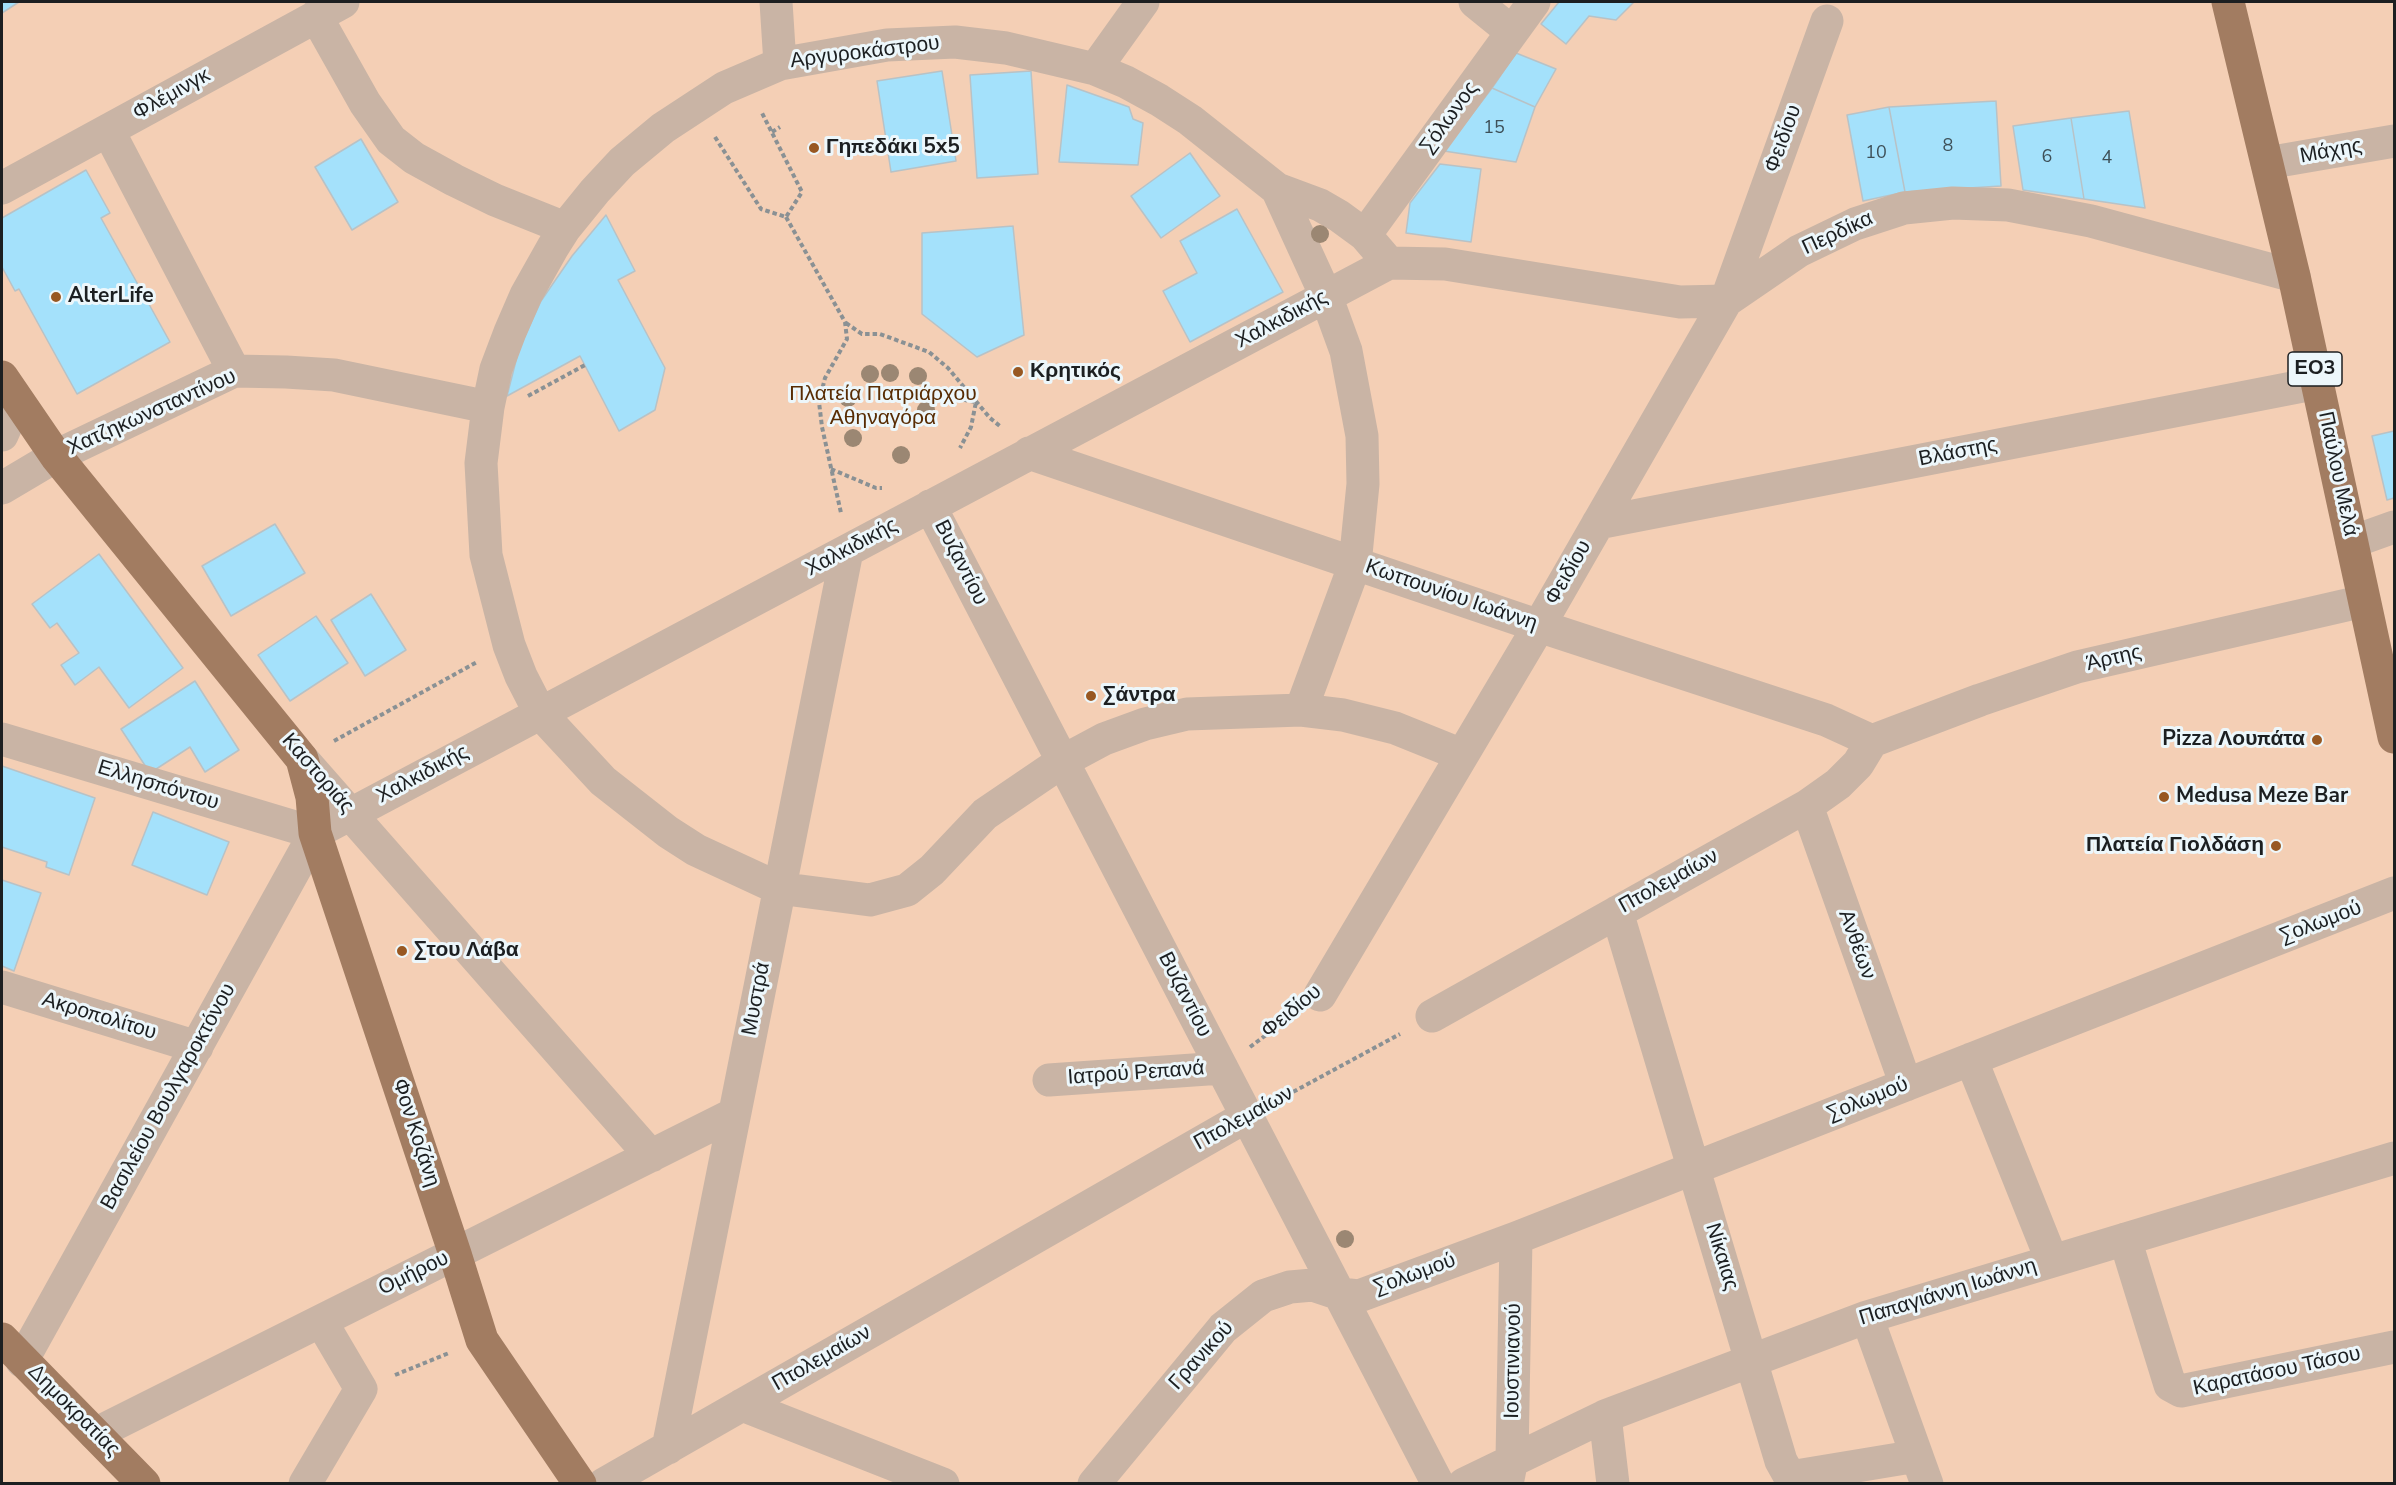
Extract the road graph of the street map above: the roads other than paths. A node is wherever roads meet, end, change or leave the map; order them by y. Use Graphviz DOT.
graph roads {
  1 [pos="776,2"];
  2 [pos="1143,2"];
  3 [pos="1475,2"];
  4 [pos="1534,2"];
  5 [pos="2228,2"];
  6 [pos="330,9"];
  7 [pos="1827,21"];
  8 [pos="1512,32"];
  9 [pos="780,64"];
  10 [pos="1095,69"];
  11 [pos="108,130"];
  12 [pos="2394,141"];
  13 [pos="2267,163"];
  14 [pos="2,189"];
  15 [pos="1276,189"];
  16 [pos="565,228"];
  17 [pos="1365,236"];
  18 [pos="1389,263"];
  19 [pos="2294,276"];
  20 [pos="1326,296"];
  21 [pos="1726,301"];
  22 [pos="234,371"];
  23 [pos="2318,383"];
  24 [pos="9,389"];
  25 [pos="488,407"];
  26 [pos="2,435"];
  27 [pos="1029,453"];
  28 [pos="56,456"];
  29 [pos="2,488"];
  30 [pos="930,506"];
  31 [pos="1598,523"];
  32 [pos="2394,527"];
  33 [pos="2352,542"];
  34 [pos="847,550"];
  35 [pos="1354,564"];
  36 [pos="2364,601"];
  37 [pos="1539,626"];
  38 [pos="1301,710"];
  39 [pos="540,713"];
  40 [pos="2394,737"];
  41 [pos="2,739"];
  42 [pos="1872,741"];
  43 [pos="1462,755"];
  44 [pos="302,759"];
  45 [pos="1063,761"];
  46 [pos="1807,806"];
  47 [pos="351,814"];
  48 [pos="315,833"];
  49 [pos="778,888"];
  50 [pos="2394,893"];
  51 [pos="1617,912"];
  52 [pos="2,987"];
  53 [pos="1320,995"];
  54 [pos="1432,1016"];
  55 [pos="197,1047"];
  56 [pos="1971,1059"];
  57 [pos="1222,1068"];
  58 [pos="1049,1080"];
  59 [pos="1906,1085"];
  60 [pos="734,1114"];
  61 [pos="1248,1116"];
  62 [pos="651,1156"];
  63 [pos="2394,1158"];
  64 [pos="1694,1169"];
  65 [pos="1516,1238"];
  66 [pos="2125,1239"];
  67 [pos="455,1254"];
  68 [pos="2052,1261"];
  69 [pos="1340,1294"];
  70 [pos="1867,1317"];
  71 [pos="321,1321"];
  72 [pos="2394,1347"];
  73 [pos="12,1350"];
  74 [pos="1752,1361"];
  75 [pos="742,1405"];
  76 [pos="1605,1416"];
  77 [pos="95,1434"];
  78 [pos="668,1448"];
  79 [pos="1922,1470"];
  80 [pos="1509,1471"];
  81 [pos="144,1484"];
  82 [pos="305,1484"];
  83 [pos="580,1484"];
  84 [pos="604,1484"];
  85 [pos="943,1484"];
  86 [pos="1094,1484"];
  87 [pos="1438,1484"];
  88 [pos="1464,1484"];
  89 [pos="1613,1484"];
  1 -- 9 [label="street"];
  2 -- 10 [label="street"];
  3 -- 8 [label="street"];
  4 -- 8 [label="street, Σόλωνος"];
  5 -- 13 [label="main road, Παύλου Μελά / ΕΟ3"];
  6 -- 11 [label="street, Φλέμινγκ"];
  6 -- 16 [label="street"];
  7 -- 21 [label="street, Φειδίου"];
  8 -- 17 [label="street, Σόλωνος"];
  9 -- 10 [label="street, Αργυροκάστρου"];
  9 -- 16 [label="street, Αργυροκάστρου"];
  10 -- 15 [label="street, Αργυροκάστρου"];
  11 -- 14 [label="street, Φλέμινγκ"];
  11 -- 22 [label="street"];
  12 -- 13 [label="street, Μάχης"];
  13 -- 19 [label="main road, Παύλου Μελά / ΕΟ3"];
  15 -- 17 [label="street, Αργυροκάστρου"];
  15 -- 20 [label="street, Αργυροκάστρου"];
  16 -- 25 [label="street, Αργυροκάστρου"];
  17 -- 18 [label="street, Αργυροκάστρου"];
  18 -- 20 [label="street, Χαλκιδικής"];
  18 -- 21 [label="street"];
  19 -- 21 [label="street, Περδίκα"];
  19 -- 23 [label="main road, Παύλου Μελά / ΕΟ3"];
  20 -- 27 [label="street, Χαλκιδικής"];
  20 -- 35 [label="street, Αργυροκάστρου"];
  21 -- 31 [label="street, Φειδίου"];
  22 -- 25 [label="street, Χατζηκωνσταντίνου"];
  22 -- 28 [label="street, Χατζηκωνσταντίνου"];
  23 -- 31 [label="street, Βλάστης"];
  23 -- 33 [label="main road, Παύλου Μελά / ΕΟ3"];
  24 -- 26 [label="street"];
  24 -- 28 [label="main road, Καστοριάς"];
  25 -- 39 [label="street, Αργυροκάστρου"];
  27 -- 30 [label="street, Χαλκιδικής"];
  27 -- 35 [label="street, Κωττουνίου Ιωάννη"];
  28 -- 29 [label="street, Χατζηκωνσταντίνου"];
  28 -- 44 [label="main road, Καστοριάς"];
  30 -- 34 [label="street, Χαλκιδικής"];
  30 -- 45 [label="street, Βυζαντίου"];
  31 -- 37 [label="street, Φειδίου"];
  32 -- 33 [label="street"];
  33 -- 36 [label="main road, Παύλου Μελά / ΕΟ3"];
  34 -- 39 [label="street, Χαλκιδικής"];
  34 -- 49 [label="street, Μυστρά"];
  35 -- 37 [label="street, Κωττουνίου Ιωάννη"];
  35 -- 38 [label="street, Αργυροκάστρου"];
  36 -- 40 [label="main road, Παύλου Μελά / ΕΟ3"];
  36 -- 42 [label="street, Άρτης"];
  37 -- 42 [label="street, Κωττουνίου Ιωάννη"];
  37 -- 43 [label="street, Φειδίου"];
  38 -- 43 [label="street, Αργυροκάστρου"];
  38 -- 45 [label="street, Αργυροκάστρου"];
  39 -- 47 [label="street, Χαλκιδικής"];
  39 -- 49 [label="street, Αργυροκάστρου"];
  41 -- 48 [label="street, Ελλησπόντου"];
  42 -- 46 [label="street, Πτολεμαίων"];
  43 -- 53 [label="street, Φειδίου"];
  44 -- 47 [label="street, Καστοριάς"];
  44 -- 48 [label="main road, Φον Κοζάνη"];
  45 -- 49 [label="street, Αργυροκάστρου"];
  45 -- 57 [label="street, Βυζαντίου"];
  46 -- 51 [label="street, Πτολεμαίων"];
  46 -- 59 [label="street, Ανθέων"];
  47 -- 48 [label="street, Χαλκιδικής"];
  47 -- 62 [label="street, Καστοριάς"];
  48 -- 55 [label="street, Βασιλείου Βουλγαροκτόνου"];
  48 -- 67 [label="main road, Φον Κοζάνη"];
  49 -- 60 [label="street, Μυστρά"];
  50 -- 56 [label="street, Σολωμού"];
  51 -- 54 [label="street, Πτολεμαίων"];
  51 -- 64 [label="street, Νίκαιας"];
  52 -- 55 [label="street, Ακροπολίτου"];
  55 -- 73 [label="street, Βασιλείου Βουλγαροκτόνου"];
  56 -- 59 [label="street, Σολωμού"];
  56 -- 68 [label="street"];
  57 -- 58 [label="street, Ιατρού Ρεπανά"];
  57 -- 61 [label="street, Βυζαντίου"];
  59 -- 64 [label="street, Σολωμού"];
  60 -- 62 [label="street, Ομήρου"];
  60 -- 78 [label="street, Μυστρά"];
  61 -- 69 [label="street, Βυζαντίου"];
  61 -- 75 [label="street, Πτολεμαίων"];
  62 -- 67 [label="street, Ομήρου"];
  63 -- 66 [label="street, Παπαγιάννη Ιωάννη"];
  64 -- 65 [label="street, Σολωμού"];
  64 -- 74 [label="street, Νίκαιας"];
  65 -- 69 [label="street, Σολωμού"];
  65 -- 80 [label="street, Ιουστινιανού"];
  66 -- 68 [label="street, Παπαγιάννη Ιωάννη"];
  66 -- 72 [label="street, Καρατάσου Τάσου"];
  67 -- 71 [label="street, Ομήρου"];
  67 -- 83 [label="main road, Φον Κοζάνη"];
  68 -- 70 [label="street, Παπαγιάννη Ιωάννη"];
  69 -- 86 [label="street, Γρανικού"];
  69 -- 87 [label="street, Βυζαντίου"];
  70 -- 74 [label="street, Παπαγιάννη Ιωάννη"];
  70 -- 79 [label="street"];
  71 -- 77 [label="street, Ομήρου"];
  71 -- 82 [label="street"];
  73 -- 77 [label="main road, Δημοκρατίας"];
  74 -- 76 [label="street, Παπαγιάννη Ιωάννη"];
  74 -- 79 [label="street, Νίκαιας"];
  75 -- 78 [label="street, Πτολεμαίων"];
  75 -- 85 [label="street"];
  76 -- 80 [label="street, Παπαγιάννη Ιωάννη"];
  76 -- 89 [label="street"];
  77 -- 81 [label="main road, Δημοκρατίας"];
  78 -- 84 [label="street, Πτολεμαίων"];
  80 -- 88 [label="street, Παπαγιάννη Ιωάννη"];
}
